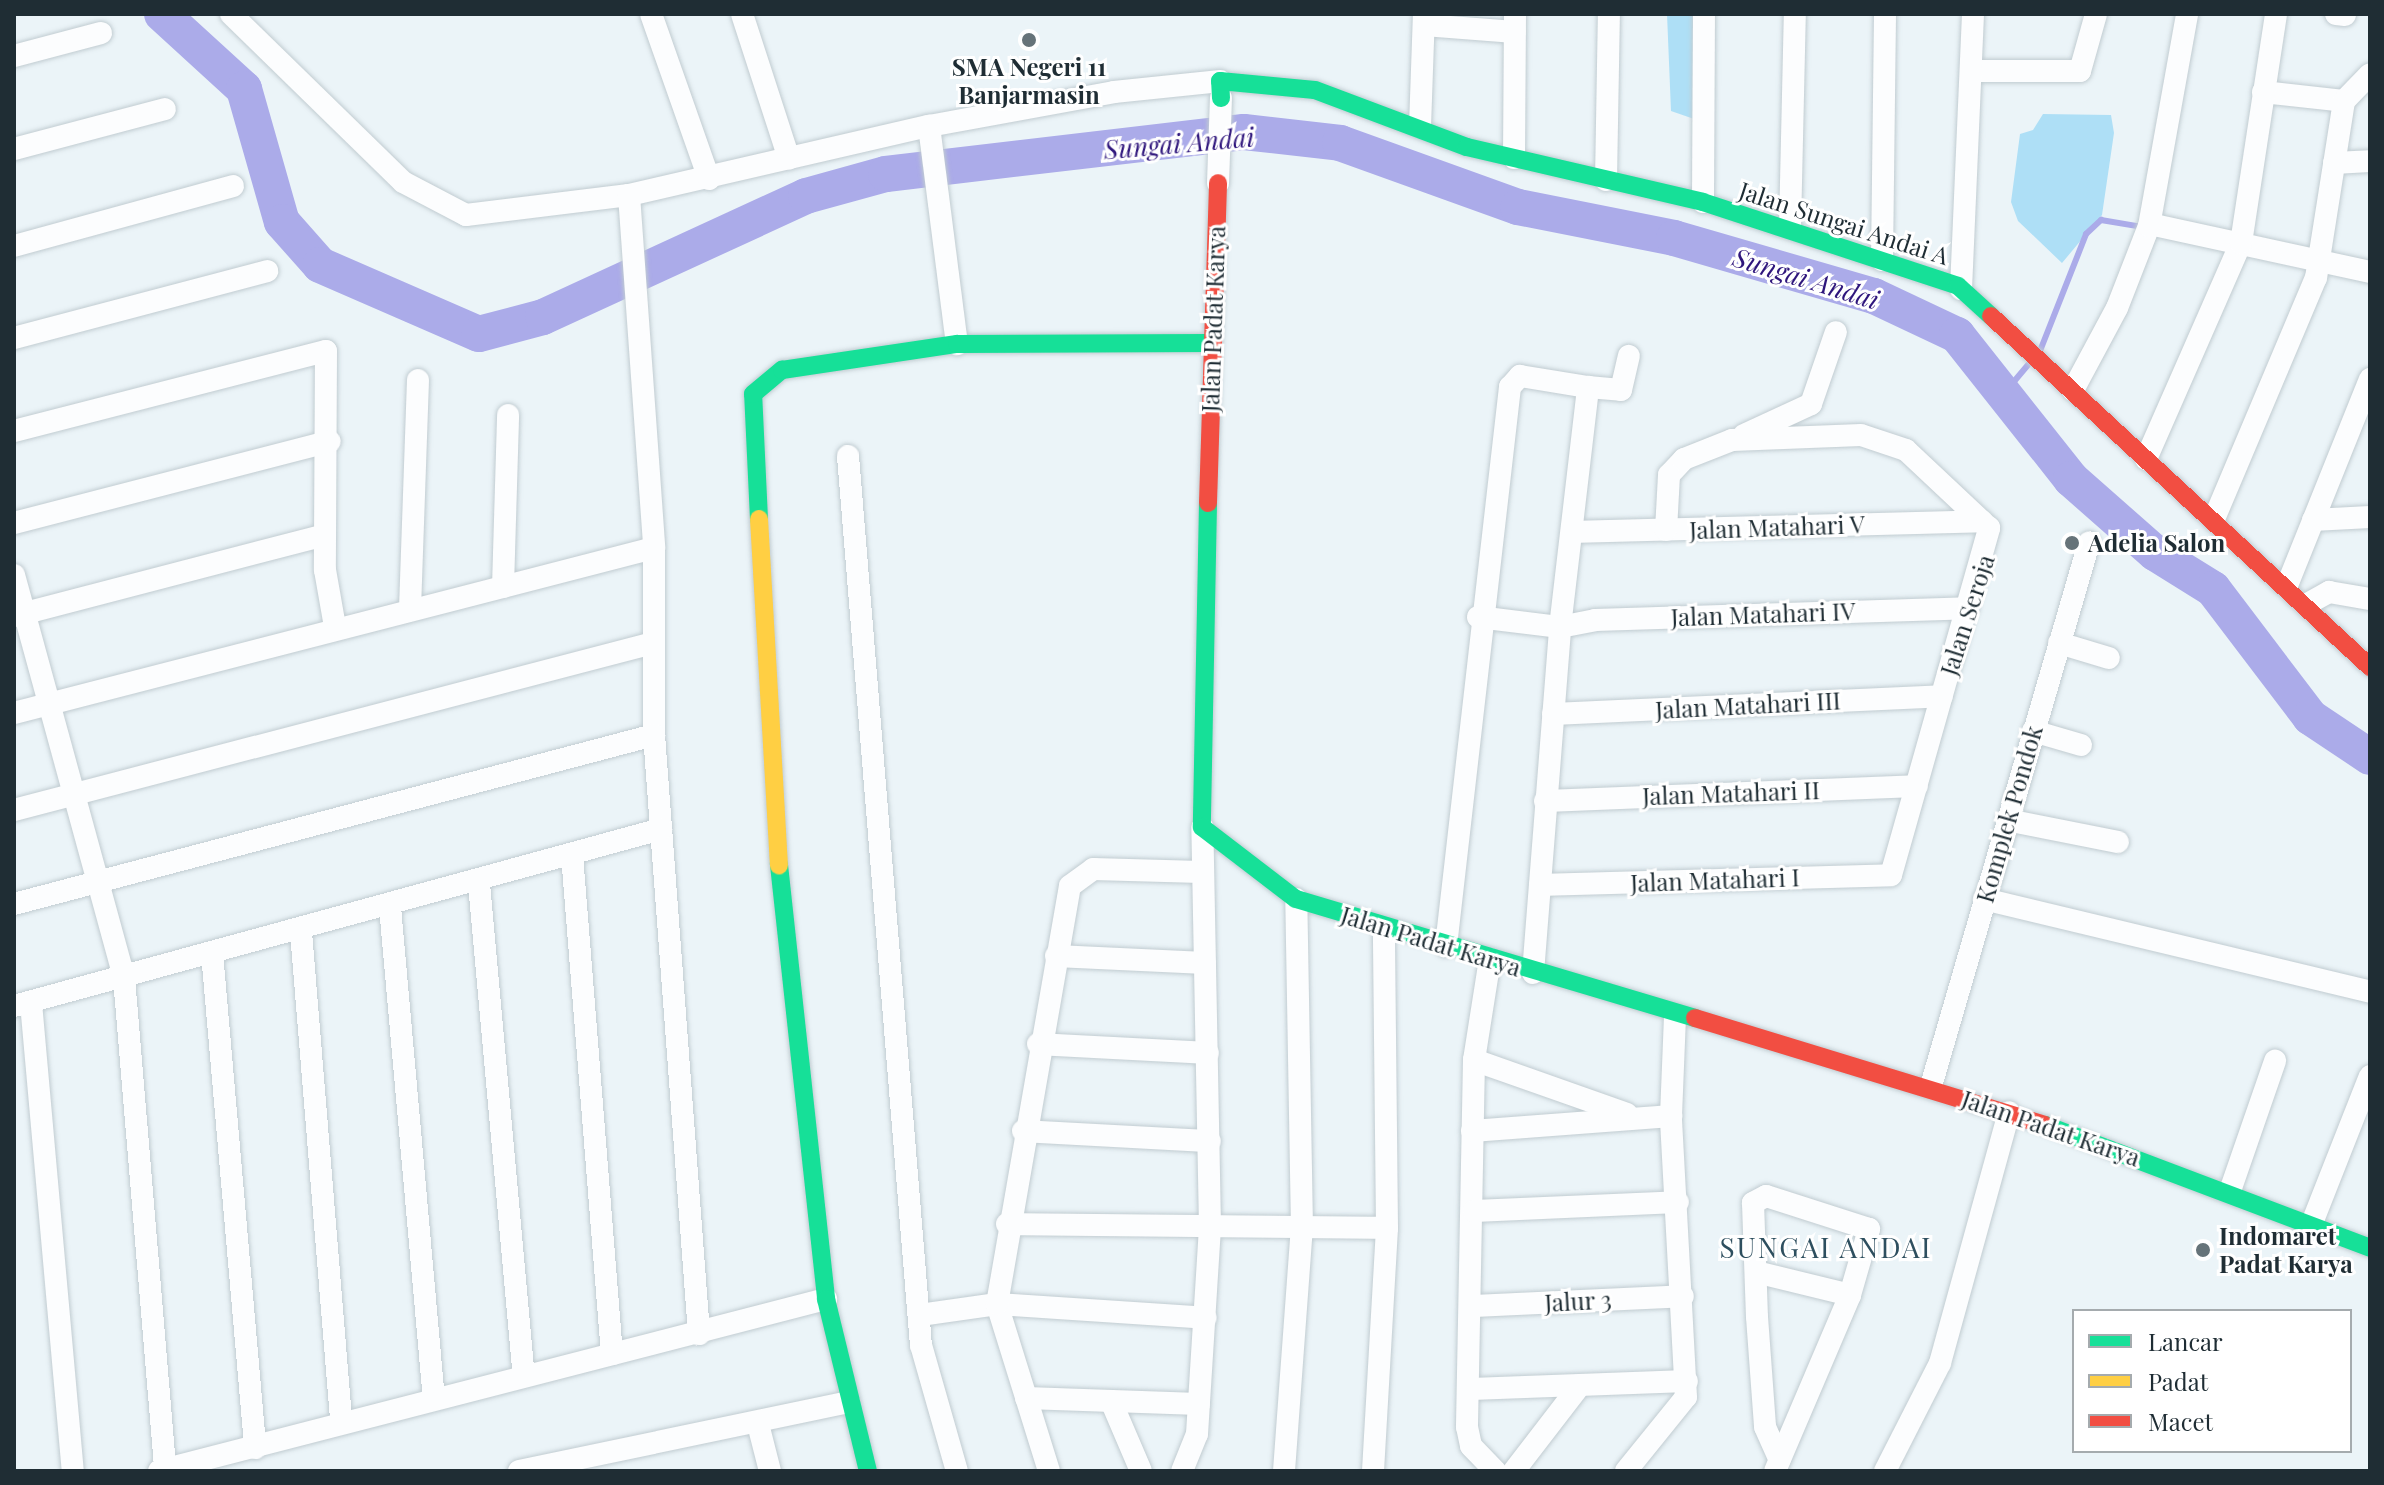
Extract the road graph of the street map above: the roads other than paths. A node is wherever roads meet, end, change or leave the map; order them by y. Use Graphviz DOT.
graph roads {
  1 [pos="231,14"];
  2 [pos="651,14"];
  3 [pos="742,14"];
  4 [pos="1609,14"];
  5 [pos="1704,14"];
  6 [pos="1795,14"];
  7 [pos="1885,14"];
  8 [pos="1973,14"];
  9 [pos="2096,14"];
  10 [pos="2187,14"];
  11 [pos="2276,14"];
  12 [pos="2336,14"];
  13 [pos="2345,15"];
  14 [pos="1424,20"];
  15 [pos="1515,23"];
  16 [pos="101,33"];
  17 [pos="14,56"];
  18 [pos="1972,71"];
  19 [pos="2370,74"];
  20 [pos="1220,90"];
  21 [pos="2263,92"];
  22 [pos="2344,101"];
  23 [pos="165,109"];
  24 [pos="929,126"];
  25 [pos="1420,127"];
  26 [pos="14,149"];
  27 [pos="1514,158"];
  28 [pos="789,159"];
  29 [pos="2370,161"];
  30 [pos="2334,163"];
  31 [pos="709,179"];
  32 [pos="1606,180"];
  33 [pos="1218,183"];
  34 [pos="233,186"];
  35 [pos="629,195"];
  36 [pos="1703,202"];
  37 [pos="1790,227"];
  38 [pos="2149,227"];
  39 [pos="14,246"];
  40 [pos="2239,247"];
  41 [pos="1882,260"];
  42 [pos="2318,269"];
  43 [pos="267,271"];
  44 [pos="2370,272"];
  45 [pos="1961,289"];
  46 [pos="1836,332"];
  47 [pos="14,338"];
  48 [pos="1211,343"];
  49 [pos="957,344"];
  50 [pos="1629,356"];
  51 [pos="2370,379"];
  52 [pos="418,380"];
  53 [pos="1588,387"];
  54 [pos="2073,390"];
  55 [pos="508,415"];
  56 [pos="2360,428"];
  57 [pos="14,431"];
  58 [pos="1732,440"];
  59 [pos="330,441"];
  60 [pos="848,456"];
  61 [pos="2146,459"];
  62 [pos="2370,517"];
  63 [pos="2214,519"];
  64 [pos="2313,520"];
  65 [pos="1982,521"];
  66 [pos="14,523"];
  67 [pos="1666,530"];
  68 [pos="1572,532"];
  69 [pos="325,535"];
  70 [pos="2089,543"];
  71 [pos="654,548"];
  72 [pos="14,575"];
  73 [pos="2288,583"];
  74 [pos="503,587"];
  75 [pos="2370,599"];
  76 [pos="2309,603"];
  77 [pos="1968,608"];
  78 [pos="410,609"];
  79 [pos="19,615"];
  80 [pos="1478,617"];
  81 [pos="335,627"];
  82 [pos="1560,627"];
  83 [pos="653,643"];
  84 [pos="2059,643"];
  85 [pos="2109,658"];
  86 [pos="2370,667"];
  87 [pos="1942,696"];
  88 [pos="50,703"];
  89 [pos="14,713"];
  90 [pos="1553,714"];
  91 [pos="2033,731"];
  92 [pos="654,735"];
  93 [pos="2081,745"];
  94 [pos="1917,786"];
  95 [pos="78,793"];
  96 [pos="1545,801"];
  97 [pos="14,810"];
  98 [pos="2007,820"];
  99 [pos="1202,827"];
  100 [pos="661,829"];
  101 [pos="2118,842"];
  102 [pos="572,855"];
  103 [pos="1201,872"];
  104 [pos="1891,875"];
  105 [pos="101,881"];
  106 [pos="479,884"];
  107 [pos="1540,885"];
  108 [pos="1296,899"];
  109 [pos="1984,899"];
  110 [pos="14,904"];
  111 [pos="390,907"];
  112 [pos="1384,928"];
  113 [pos="301,932"];
  114 [pos="1446,946"];
  115 [pos="212,953"];
  116 [pos="1056,956"];
  117 [pos="1490,959"];
  118 [pos="1205,963"];
  119 [pos="1533,973"];
  120 [pos="124,978"];
  121 [pos="2370,992"];
  122 [pos="23,1004"];
  123 [pos="1675,1017"];
  124 [pos="1038,1044"];
  125 [pos="1208,1053"];
  126 [pos="1474,1060"];
  127 [pos="2275,1061"];
  128 [pos="2370,1076"];
  129 [pos="1931,1086"];
  130 [pos="2009,1112"];
  131 [pos="1671,1116"];
  132 [pos="1635,1117"];
  133 [pos="1023,1131"];
  134 [pos="1472,1131"];
  135 [pos="1210,1141"];
  136 [pos="2230,1191"];
  137 [pos="1678,1202"];
  138 [pos="1474,1211"];
  139 [pos="2312,1223"];
  140 [pos="1007,1224"];
  141 [pos="1210,1227"];
  142 [pos="1302,1228"];
  143 [pos="1387,1228"];
  144 [pos="2370,1248"];
  145 [pos="1756,1272"];
  146 [pos="1850,1295"];
  147 [pos="1683,1296"];
  148 [pos="826,1299"];
  149 [pos="997,1304"];
  150 [pos="1474,1306"];
  151 [pos="920,1315"];
  152 [pos="1206,1318"];
  153 [pos="699,1334"];
  154 [pos="612,1354"];
  155 [pos="524,1375"];
  156 [pos="1687,1381"];
  157 [pos="1578,1388"];
  158 [pos="1471,1389"];
  159 [pos="434,1396"];
  160 [pos="1026,1398"];
  161 [pos="1111,1401"];
  162 [pos="849,1402"];
  163 [pos="1199,1404"];
  164 [pos="341,1423"];
  165 [pos="758,1424"];
  166 [pos="255,1448"];
  167 [pos="1778,1465"];
  168 [pos="162,1470"];
  169 [pos="73,1471"];
  170 [pos="519,1471"];
  171 [pos="770,1471"];
  172 [pos="868,1471"];
  173 [pos="957,1471"];
  174 [pos="1049,1471"];
  175 [pos="1141,1471"];
  176 [pos="1182,1471"];
  177 [pos="1284,1471"];
  178 [pos="1373,1471"];
  179 [pos="1495,1471"];
  180 [pos="1514,1471"];
  181 [pos="1626,1471"];
  182 [pos="1885,1471"];
  1 -- 35 [label="street"];
  2 -- 31 [label="street"];
  3 -- 28 [label="street"];
  4 -- 32 [label="street"];
  5 -- 36 [label="street"];
  6 -- 37 [label="street"];
  7 -- 41 [label="street"];
  8 -- 18 [label="street"];
  9 -- 18 [label="street"];
  10 -- 38 [label="street"];
  11 -- 21 [label="street"];
  12 -- 13 [label="street"];
  14 -- 15 [label="street"];
  14 -- 25 [label="street"];
  15 -- 27 [label="street"];
  16 -- 17 [label="street"];
  18 -- 45 [label="street"];
  19 -- 22 [label="street"];
  20 -- 24 [label="street"];
  20 -- 25 [label="street, Jalan Sungai Andai A"];
  20 -- 33 [label="street, Jalan Padat Karya"];
  21 -- 22 [label="street"];
  21 -- 40 [label="street"];
  22 -- 30 [label="street"];
  23 -- 26 [label="street"];
  24 -- 28 [label="street"];
  24 -- 49 [label="street"];
  25 -- 27 [label="street, Jalan Sungai Andai A"];
  27 -- 32 [label="street, Jalan Sungai Andai A"];
  28 -- 31 [label="street"];
  29 -- 30 [label="street"];
  30 -- 42 [label="street"];
  31 -- 35 [label="street"];
  32 -- 36 [label="street, Jalan Sungai Andai A"];
  33 -- 48 [label="street, Jalan Padat Karya"];
  34 -- 39 [label="street"];
  35 -- 71 [label="street"];
  36 -- 37 [label="street, Jalan Sungai Andai A"];
  37 -- 41 [label="street, Jalan Sungai Andai A"];
  38 -- 40 [label="street"];
  38 -- 54 [label="street"];
  40 -- 42 [label="street"];
  40 -- 61 [label="street"];
  41 -- 45 [label="street, Jalan Sungai Andai A"];
  42 -- 44 [label="street"];
  42 -- 63 [label="street"];
  43 -- 47 [label="street"];
  45 -- 54 [label="street, Jalan Sungai Andai A"];
  46 -- 58 [label="street"];
  48 -- 49 [label="street"];
  48 -- 99 [label="street, Jalan Padat Karya"];
  49 -- 148 [label="street"];
  50 -- 53 [label="street"];
  51 -- 56 [label="street"];
  52 -- 78 [label="street"];
  53 -- 68 [label="street"];
  53 -- 80 [label="street"];
  54 -- 61 [label="street, Jalan Sungai Andai A"];
  55 -- 74 [label="street"];
  56 -- 64 [label="street"];
  57 -- 59 [label="street"];
  58 -- 65 [label="street, Jalan Seroja"];
  58 -- 67 [label="street, Jalan Seroja"];
  59 -- 66 [label="street"];
  59 -- 69 [label="street"];
  60 -- 151 [label="street"];
  61 -- 63 [label="street, Jalan Sungai Andai A"];
  62 -- 64 [label="street"];
  63 -- 73 [label="street, Jalan Sungai Andai A"];
  64 -- 73 [label="street"];
  65 -- 67 [label="street, Jalan Matahari V"];
  65 -- 77 [label="street, Jalan Seroja"];
  67 -- 68 [label="street, Jalan Matahari V"];
  68 -- 82 [label="street"];
  69 -- 79 [label="street"];
  69 -- 81 [label="street"];
  70 -- 84 [label="street, Komplek Pondok"];
  71 -- 74 [label="street"];
  71 -- 83 [label="street"];
  72 -- 79 [label="street"];
  73 -- 76 [label="street, Jalan Sungai Andai A"];
  74 -- 78 [label="street"];
  75 -- 76 [label="street"];
  76 -- 86 [label="street, Jalan Sungai Andai A"];
  77 -- 82 [label="street, Jalan Matahari IV"];
  77 -- 87 [label="street, Jalan Seroja"];
  78 -- 81 [label="street"];
  79 -- 88 [label="street"];
  80 -- 82 [label="street, Jalan Matahari IV"];
  80 -- 114 [label="street"];
  81 -- 88 [label="street"];
  82 -- 90 [label="street"];
  83 -- 92 [label="street"];
  83 -- 95 [label="street"];
  84 -- 85 [label="street"];
  84 -- 91 [label="street, Komplek Pondok"];
  87 -- 90 [label="street, Jalan Matahari III"];
  87 -- 94 [label="street, Jalan Seroja"];
  88 -- 89 [label="street"];
  88 -- 95 [label="street"];
  90 -- 96 [label="street"];
  91 -- 93 [label="street"];
  91 -- 98 [label="street, Komplek Pondok"];
  92 -- 100 [label="street"];
  92 -- 105 [label="street"];
  94 -- 96 [label="street, Jalan Matahari II"];
  94 -- 104 [label="street, Jalan Seroja"];
  95 -- 97 [label="street"];
  95 -- 105 [label="street"];
  96 -- 107 [label="street"];
  98 -- 101 [label="street"];
  98 -- 109 [label="street, Komplek Pondok"];
  99 -- 103 [label="street"];
  99 -- 108 [label="street, Jalan Padat Karya"];
  100 -- 102 [label="street"];
  100 -- 153 [label="street"];
  102 -- 106 [label="street"];
  102 -- 154 [label="street"];
  103 -- 116 [label="street"];
  103 -- 118 [label="street"];
  104 -- 107 [label="street, Jalan Matahari I"];
  105 -- 110 [label="street"];
  105 -- 120 [label="street"];
  106 -- 111 [label="street"];
  106 -- 155 [label="street"];
  107 -- 119 [label="street"];
  108 -- 112 [label="street, Jalan Padat Karya"];
  108 -- 142 [label="street"];
  109 -- 121 [label="street"];
  109 -- 129 [label="street, Komplek Pondok"];
  111 -- 113 [label="street"];
  111 -- 159 [label="street"];
  112 -- 114 [label="street, Jalan Padat Karya"];
  112 -- 143 [label="street"];
  113 -- 115 [label="street"];
  113 -- 164 [label="street"];
  114 -- 117 [label="street, Jalan Padat Karya"];
  115 -- 120 [label="street"];
  115 -- 166 [label="street"];
  116 -- 118 [label="street"];
  116 -- 124 [label="street"];
  117 -- 119 [label="street, Jalan Padat Karya"];
  117 -- 126 [label="street"];
  118 -- 125 [label="street"];
  119 -- 123 [label="street, Jalan Padat Karya"];
  120 -- 122 [label="street"];
  120 -- 168 [label="street"];
  122 -- 169 [label="street"];
  123 -- 129 [label="street, Jalan Padat Karya"];
  123 -- 131 [label="street"];
  124 -- 125 [label="street"];
  124 -- 133 [label="street"];
  125 -- 135 [label="street"];
  126 -- 132 [label="street"];
  126 -- 134 [label="street"];
  127 -- 136 [label="street"];
  128 -- 139 [label="street"];
  129 -- 130 [label="street, Jalan Padat Karya"];
  130 -- 136 [label="street, Jalan Padat Karya"];
  130 -- 182 [label="street"];
  131 -- 132 [label="street"];
  131 -- 137 [label="street"];
  132 -- 134 [label="street"];
  133 -- 135 [label="street"];
  133 -- 140 [label="street"];
  134 -- 138 [label="street"];
  135 -- 141 [label="street"];
  136 -- 139 [label="street, Jalan Padat Karya"];
  137 -- 138 [label="street"];
  137 -- 147 [label="street"];
  138 -- 150 [label="street"];
  139 -- 144 [label="street, Jalan Padat Karya"];
  140 -- 141 [label="street"];
  140 -- 149 [label="street"];
  141 -- 142 [label="street"];
  141 -- 152 [label="street"];
  142 -- 143 [label="street"];
  142 -- 177 [label="street"];
  143 -- 178 [label="street"];
  145 -- 146 [label="street"];
  145 -- 146 [label="street"];
  145 -- 167 [label="street"];
  146 -- 167 [label="street"];
  147 -- 150 [label="street, Jalur 3"];
  147 -- 156 [label="street"];
  148 -- 153 [label="street"];
  148 -- 162 [label="street"];
  149 -- 151 [label="street"];
  149 -- 152 [label="street"];
  149 -- 160 [label="street"];
  150 -- 158 [label="street"];
  151 -- 173 [label="street"];
  152 -- 163 [label="street"];
  153 -- 154 [label="street"];
  154 -- 155 [label="street"];
  155 -- 159 [label="street"];
  156 -- 157 [label="street"];
  156 -- 181 [label="street"];
  157 -- 158 [label="street"];
  157 -- 180 [label="street"];
  158 -- 179 [label="street"];
  159 -- 164 [label="street"];
  160 -- 161 [label="street"];
  160 -- 174 [label="street"];
  161 -- 163 [label="street"];
  161 -- 175 [label="street"];
  162 -- 165 [label="street"];
  162 -- 172 [label="street"];
  163 -- 176 [label="street"];
  164 -- 166 [label="street"];
  165 -- 170 [label="street"];
  165 -- 171 [label="street"];
  166 -- 168 [label="street"];
}
